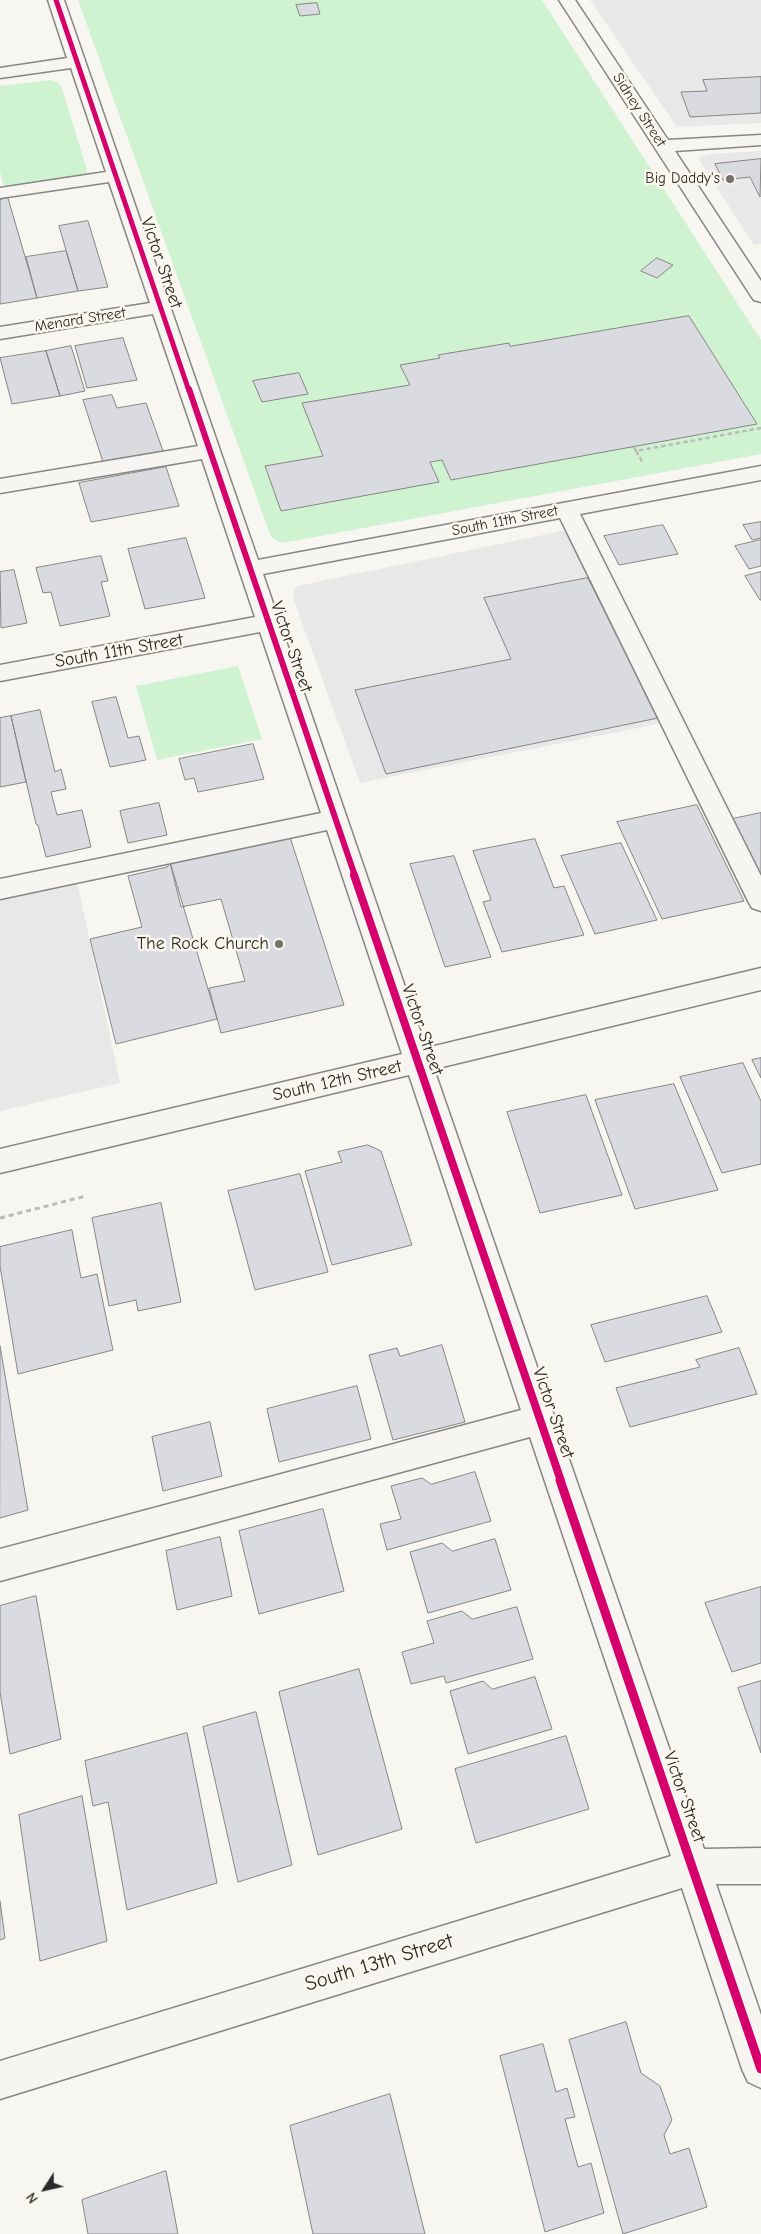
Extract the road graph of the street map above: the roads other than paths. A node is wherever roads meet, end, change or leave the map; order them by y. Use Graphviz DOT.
graph roads {
  1 [pos="56,0"];
  2 [pos="567,0"];
  3 [pos="77,62"];
  4 [pos="0,73"];
  5 [pos="761,140"];
  6 [pos="663,146"];
  7 [pos="116,176"];
  8 [pos="0,193"];
  9 [pos="761,296"];
  10 [pos="160,307"];
  11 [pos="0,333"];
  12 [pos="209,451"];
  13 [pos="761,473"];
  14 [pos="0,486"];
  15 [pos="567,510"];
  16 [pos="250,569"];
  17 [pos="268,623"];
  18 [pos="0,673"];
  19 [pos="334,820"];
  20 [pos="0,888"];
  21 [pos="761,901"];
  22 [pos="761,979"];
  23 [pos="416,1063"];
  24 [pos="0,1161"];
  25 [pos="539,1420"];
  26 [pos="0,1564"];
  27 [pos="761,1866"];
  28 [pos="692,1867"];
  29 [pos="761,2070"];
  30 [pos="0,2080"];
  1 -- 3 [label="street, Victor Street"];
  2 -- 6 [label="street, Sidney Street"];
  3 -- 4 [label="street"];
  3 -- 7 [label="street, Victor Street"];
  5 -- 6 [label="street"];
  6 -- 9 [label="street, Sidney Street"];
  7 -- 8 [label="street"];
  7 -- 10 [label="street, Victor Street"];
  10 -- 11 [label="street, Menard Street"];
  10 -- 12 [label="street, Victor Street"];
  12 -- 14 [label="street"];
  12 -- 16 [label="street, Victor Street"];
  13 -- 15 [label="street, South 11th Street"];
  15 -- 16 [label="street, South 11th Street"];
  15 -- 21 [label="street"];
  16 -- 17 [label="street, Victor Street"];
  17 -- 18 [label="street, South 11th Street"];
  17 -- 19 [label="street, Victor Street"];
  19 -- 20 [label="street"];
  19 -- 23 [label="street, Victor Street"];
  22 -- 23 [label="street, South 12th Street"];
  23 -- 24 [label="street, South 12th Street"];
  23 -- 25 [label="street, Victor Street"];
  25 -- 26 [label="street"];
  25 -- 28 [label="street, Victor Street"];
  27 -- 28 [label="street, South 13th Street"];
  28 -- 29 [label="street, Victor Street"];
  28 -- 30 [label="street, South 13th Street"];
}
